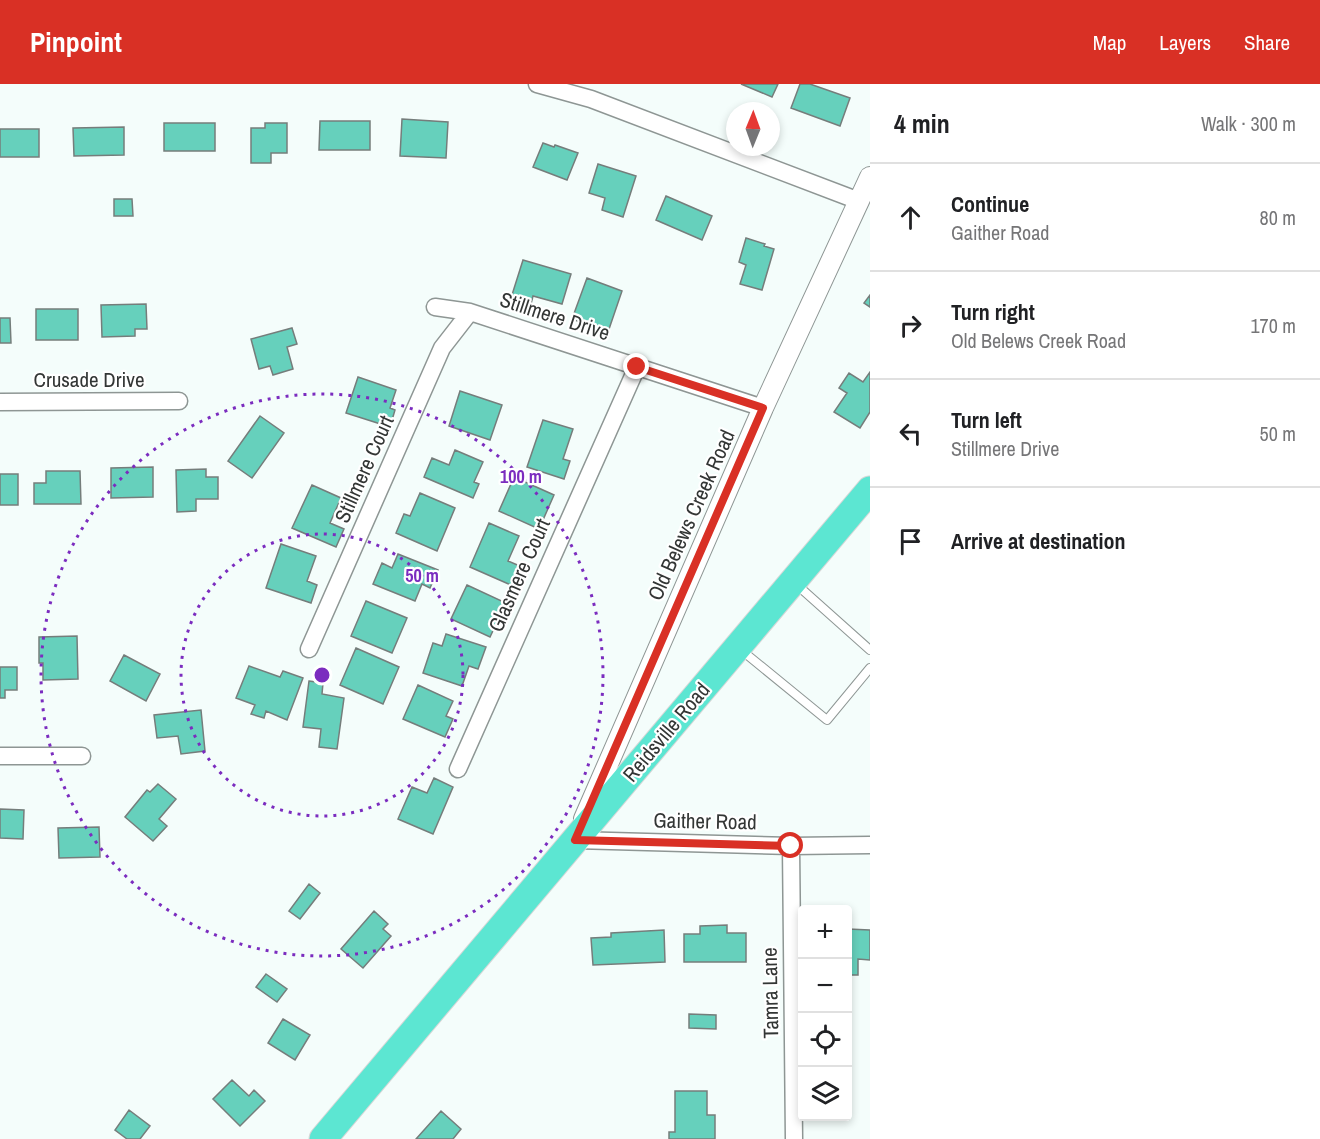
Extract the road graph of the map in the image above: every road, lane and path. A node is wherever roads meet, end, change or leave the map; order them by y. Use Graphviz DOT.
graph roads {
  1 [pos="537,84"];
  2 [pos="870,177"];
  3 [pos="859,201"];
  4 [pos="435,307"];
  5 [pos="470,312"];
  6 [pos="637,367"];
  7 [pos="179,401"];
  8 [pos="0,402"];
  9 [pos="763,408"];
  10 [pos="870,490"];
  11 [pos="793,582"];
  12 [pos="738,647"];
  13 [pos="309,649"];
  14 [pos="870,650"];
  15 [pos="870,668"];
  16 [pos="0,756"];
  17 [pos="82,756"];
  18 [pos="458,769"];
  19 [pos="575,840"];
  20 [pos="870,845"];
  21 [pos="791,846"];
  22 [pos="323,1139"];
  23 [pos="794,1139"];
  1 -- 3 [label="street"];
  2 -- 3 [label="street, Old Belews Creek Road"];
  3 -- 9 [label="street, Old Belews Creek Road"];
  4 -- 5 [label="street, Stillmere Drive"];
  5 -- 6 [label="street, Stillmere Drive"];
  5 -- 13 [label="street, Stillmere Court"];
  6 -- 9 [label="street, Stillmere Drive"];
  6 -- 18 [label="street, Glasmere Court"];
  7 -- 8 [label="street, Crusade Drive"];
  9 -- 19 [label="street, Old Belews Creek Road"];
  10 -- 11 [label="highway, Reidsville Road"];
  11 -- 12 [label="highway, Reidsville Road"];
  11 -- 14 [label="lane"];
  12 -- 15 [label="lane"];
  12 -- 19 [label="highway, Reidsville Road"];
  16 -- 17 [label="street"];
  19 -- 21 [label="street, Gaither Road"];
  19 -- 22 [label="highway, Reidsville Road"];
  20 -- 21 [label="street, Gaither Road"];
  21 -- 23 [label="street, Tamra Lane"];
}
